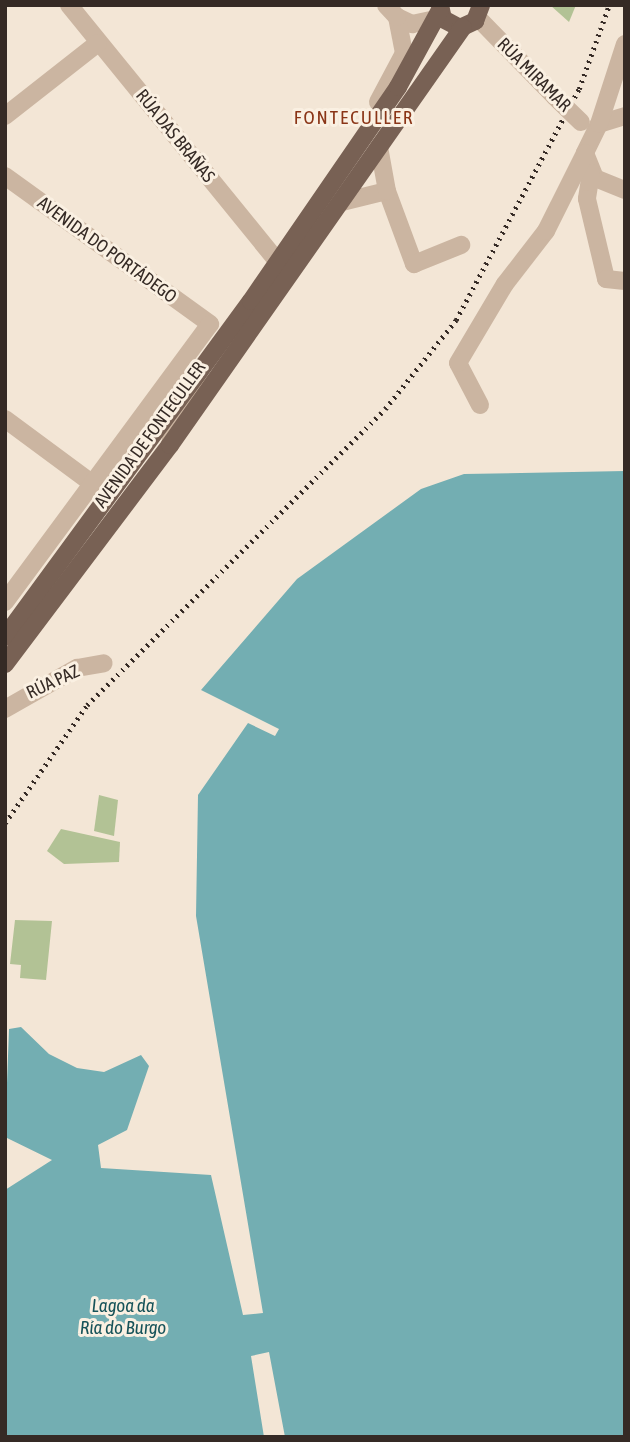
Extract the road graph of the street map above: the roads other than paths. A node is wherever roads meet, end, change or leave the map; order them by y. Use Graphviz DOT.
graph roads {
  1 [pos="74,8"];
  2 [pos="391,11"];
  3 [pos="438,11"];
  4 [pos="474,17"];
  5 [pos="98,43"];
  6 [pos="625,44"];
  7 [pos="5,116"];
  8 [pos="625,116"];
  9 [pos="590,126"];
  10 [pos="379,147"];
  11 [pos="354,148"];
  12 [pos="585,152"];
  13 [pos="590,173"];
  14 [pos="5,176"];
  15 [pos="625,190"];
  16 [pos="387,191"];
  17 [pos="342,202"];
  18 [pos="324,228"];
  19 [pos="461,245"];
  20 [pos="279,264"];
  21 [pos="625,281"];
  22 [pos="223,332"];
  23 [pos="480,405"];
  24 [pos="5,419"];
  25 [pos="170,445"];
  26 [pos="90,482"];
  27 [pos="110,525"];
  28 [pos="5,602"];
  29 [pos="19,619"];
  30 [pos="5,637"];
  31 [pos="104,663"];
  32 [pos="5,664"];
  33 [pos="5,709"];
  1 -- 5 [label="street, RÚA DAS BRAÑAS"];
  2 -- 3 [label="street"];
  2 -- 11 [label="street"];
  3 -- 4 [label="main road"];
  3 -- 11 [label="main road, AVENIDA DE FONTECULLER"];
  4 -- 9 [label="street, RÚA MIRAMAR, bridge"];
  4 -- 10 [label="main road, AVENIDA DE FONTECULLER"];
  5 -- 7 [label="street"];
  5 -- 20 [label="street, RÚA DAS BRAÑAS"];
  6 -- 9 [label="street"];
  8 -- 9 [label="street"];
  9 -- 12 [label="street"];
  10 -- 16 [label="street"];
  10 -- 17 [label="main road, AVENIDA DE FONTECULLER"];
  11 -- 20 [label="main road, AVENIDA DE FONTECULLER"];
  12 -- 13 [label="street"];
  12 -- 23 [label="street"];
  13 -- 15 [label="street"];
  13 -- 21 [label="street"];
  14 -- 22 [label="street, AVENIDA DO PORTÁDEGO"];
  16 -- 17 [label="street"];
  16 -- 19 [label="street"];
  17 -- 18 [label="main road, AVENIDA DE FONTECULLER"];
  18 -- 20 [label="street, AVENIDA DE FONTECULLER"];
  18 -- 25 [label="main road, AVENIDA DE FONTECULLER"];
  20 -- 22 [label="street, AVENIDA DE FONTECULLER"];
  20 -- 22 [label="main road, AVENIDA DE FONTECULLER"];
  22 -- 25 [label="street"];
  22 -- 26 [label="street"];
  22 -- 29 [label="main road, AVENIDA DE FONTECULLER"];
  24 -- 26 [label="street"];
  25 -- 27 [label="main road, AVENIDA DE FONTECULLER"];
  26 -- 28 [label="street"];
  27 -- 29 [label="main road"];
  27 -- 32 [label="main road, AVENIDA DE FONTECULLER"];
  28 -- 29 [label="street"];
  29 -- 30 [label="main road, AVENIDA DE FONTECULLER"];
  31 -- 33 [label="street, RÚA PAZ"];
}
